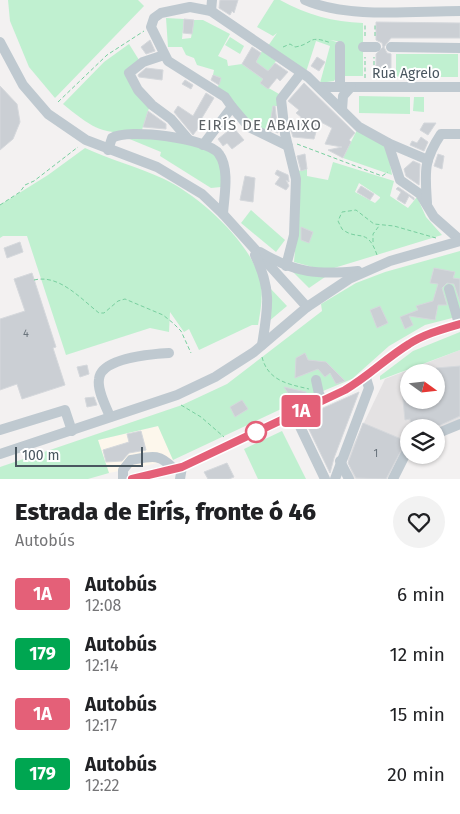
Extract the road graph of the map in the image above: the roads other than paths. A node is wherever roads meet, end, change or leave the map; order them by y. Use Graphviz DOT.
graph roads {
  1 [pos="212,0"];
  2 [pos="305,0"];
  3 [pos="186,4"];
  4 [pos="211,11"];
  5 [pos="460,11"];
  6 [pos="0,42"];
  7 [pos="337,45"];
  8 [pos="364,47"];
  9 [pos="375,47"];
  10 [pos="391,47"];
  11 [pos="460,48"];
  12 [pos="164,55"];
  13 [pos="301,73"];
  14 [pos="319,87"];
  15 [pos="340,87"];
  16 [pos="351,87"];
  17 [pos="460,87"];
  18 [pos="232,107"];
  19 [pos="342,110"];
  20 [pos="460,134"];
  21 [pos="189,140"];
  22 [pos="388,143"];
  23 [pos="203,144"];
  24 [pos="288,146"];
  25 [pos="108,150"];
  26 [pos="428,160"];
  27 [pos="427,204"];
  28 [pos="223,214"];
  29 [pos="460,240"];
  30 [pos="250,245"];
  31 [pos="286,266"];
  32 [pos="364,270"];
  33 [pos="449,289"];
  34 [pos="307,307"];
  35 [pos="460,324"];
  36 [pos="262,349"];
  37 [pos="169,353"];
  38 [pos="366,378"];
  39 [pos="316,380"];
  40 [pos="321,397"];
  41 [pos="294,414"];
  42 [pos="110,417"];
  43 [pos="460,424"];
  44 [pos="0,430"];
  45 [pos="72,430"];
  46 [pos="445,430"];
  47 [pos="0,454"];
  48 [pos="340,461"];
  49 [pos="400,464"];
  50 [pos="178,468"];
  51 [pos="123,479"];
  52 [pos="132,479"];
  53 [pos="180,479"];
  54 [pos="325,479"];
  55 [pos="335,479"];
  56 [pos="349,479"];
  57 [pos="393,479"];
  1 -- 4 [label="street"];
  2 -- 5 [label="street"];
  3 -- 4 [label="street"];
  3 -- 12 [label="street"];
  4 -- 13 [label="street"];
  6 -- 25 [label="street"];
  7 -- 15 [label="street"];
  8 -- 9 [label="street"];
  10 -- 11 [label="street"];
  12 -- 18 [label="street"];
  12 -- 21 [label="street"];
  13 -- 14 [label="street"];
  13 -- 24 [label="street"];
  14 -- 15 [label="street, Rúa Agrelo"];
  14 -- 19 [label="street"];
  15 -- 16 [label="street, Rúa Agrelo"];
  16 -- 17 [label="street, Rúa Agrelo"];
  16 -- 19 [label="street"];
  18 -- 23 [label="street"];
  18 -- 24 [label="street"];
  19 -- 22 [label="street"];
  20 -- 26 [label="street"];
  21 -- 23 [label="street"];
  21 -- 25 [label="street"];
  22 -- 26 [label="street"];
  22 -- 27 [label="street"];
  23 -- 28 [label="street"];
  24 -- 31 [label="street"];
  25 -- 28 [label="street"];
  26 -- 27 [label="street"];
  27 -- 29 [label="street"];
  28 -- 30 [label="street"];
  29 -- 32 [label="street"];
  30 -- 31 [label="street"];
  30 -- 34 [label="street"];
  30 -- 36 [label="street"];
  31 -- 32 [label="street"];
  32 -- 34 [label="street"];
  33 -- 35 [label="street"];
  34 -- 36 [label="street"];
  35 -- 38 [label="street"];
  36 -- 42 [label="street"];
  37 -- 42 [label="street"];
  38 -- 40 [label="street"];
  38 -- 48 [label="street"];
  39 -- 40 [label="street"];
  40 -- 41 [label="street"];
  41 -- 50 [label="street"];
  41 -- 54 [label="street"];
  42 -- 45 [label="street"];
  43 -- 46 [label="street"];
  44 -- 45 [label="street"];
  45 -- 47 [label="street"];
  48 -- 55 [label="street"];
  48 -- 56 [label="street"];
  49 -- 57 [label="street"];
  50 -- 51 [label="street"];
  50 -- 52 [label="street"];
  50 -- 53 [label="street"];
}
